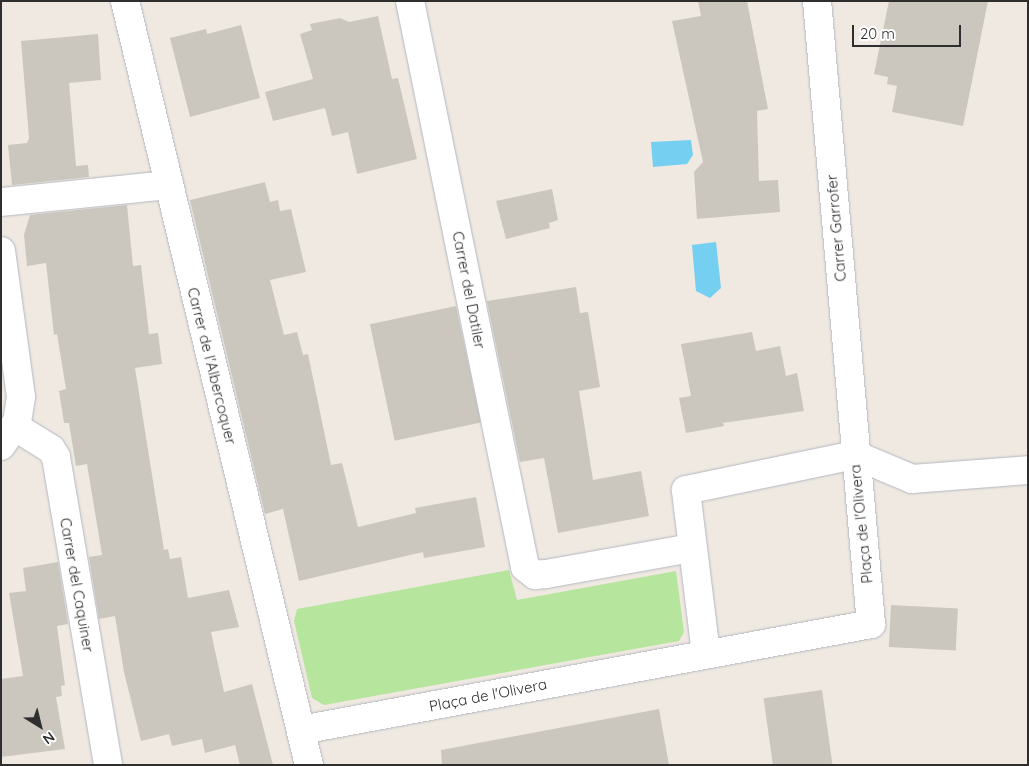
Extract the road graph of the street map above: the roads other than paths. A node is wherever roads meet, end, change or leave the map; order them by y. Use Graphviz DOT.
graph roads {
  1 [pos="124,1"];
  2 [pos="410,1"];
  3 [pos="818,1"];
  4 [pos="169,185"];
  5 [pos="1,202"];
  6 [pos="1,251"];
  7 [pos="8,436"];
  8 [pos="855,455"];
  9 [pos="1028,470"];
  10 [pos="692,548"];
  11 [pos="706,654"];
  12 [pos="301,730"];
  13 [pos="108,765"];
  14 [pos="309,765"];
  1 -- 4 [label="street, Carrer de l'Albercoquer"];
  2 -- 10 [label="street, Carrer del Datiler"];
  3 -- 8 [label="street, Carrer Garrofer"];
  4 -- 5 [label="street"];
  4 -- 12 [label="street, Carrer de l'Albercoquer"];
  6 -- 7 [label="street"];
  7 -- 13 [label="street, Carrer del Caquiner"];
  8 -- 9 [label="street"];
  8 -- 10 [label="street, Plaça de l'Olivera"];
  8 -- 11 [label="street, Plaça de l'Olivera"];
  10 -- 11 [label="street, Plaça de l'Olivera"];
  11 -- 12 [label="street, Plaça de l'Olivera"];
  12 -- 14 [label="street, Carrer de l'Albercoquer"];
}
